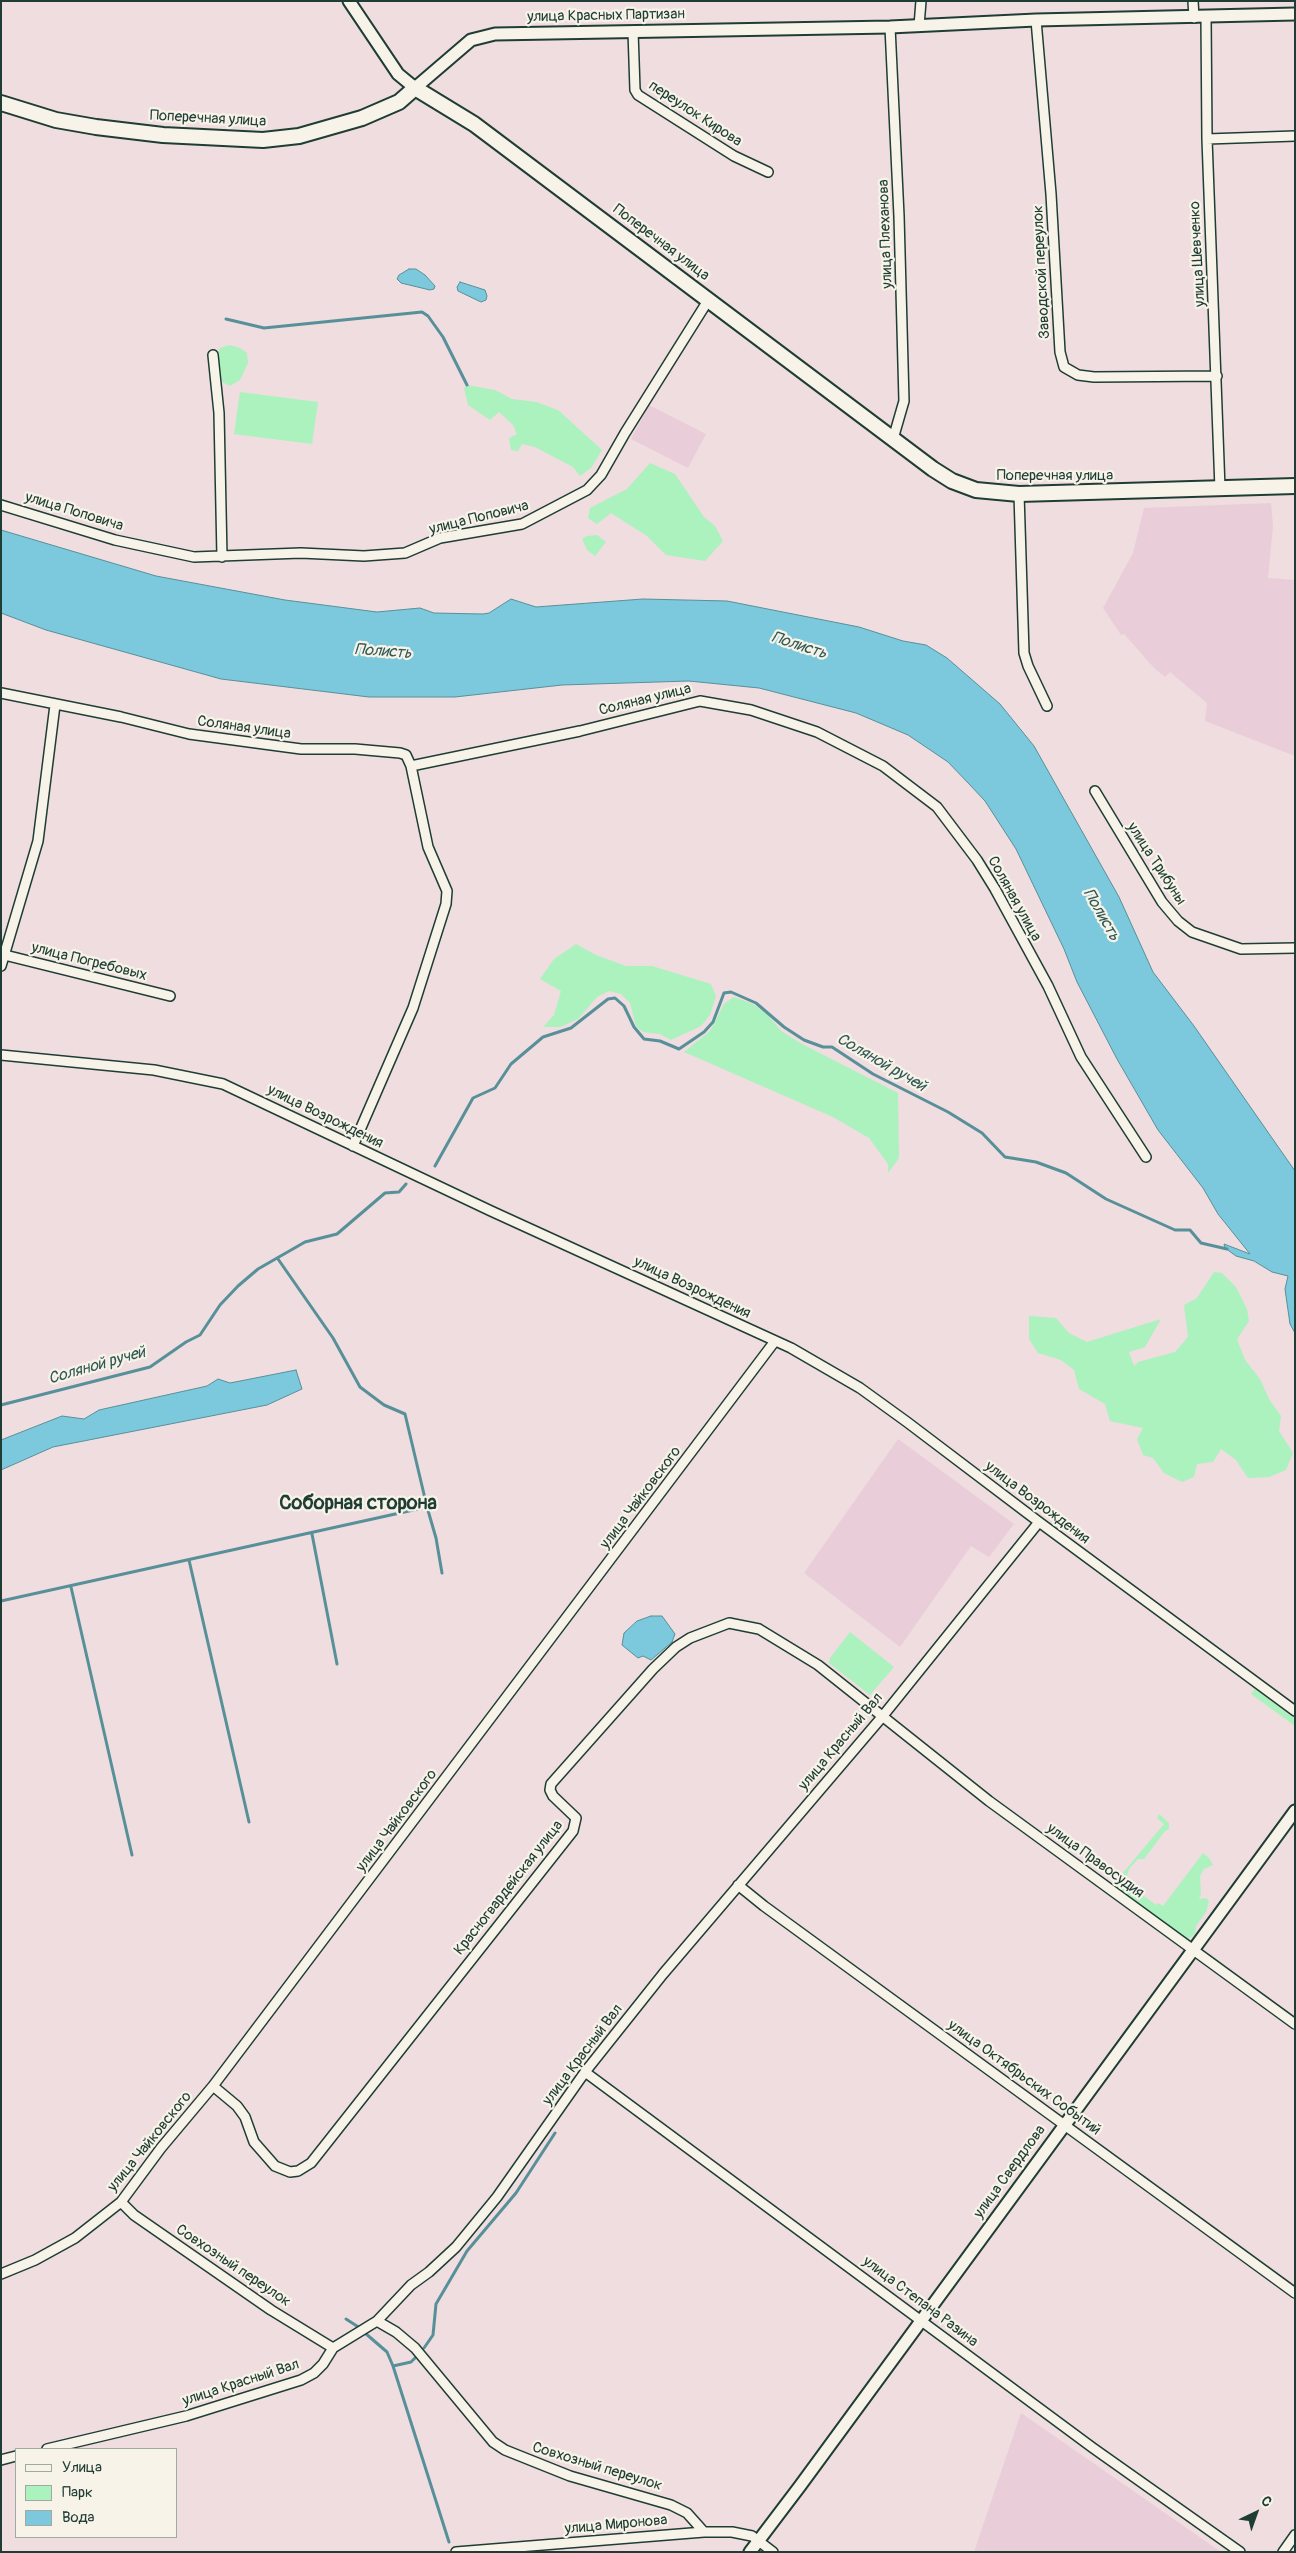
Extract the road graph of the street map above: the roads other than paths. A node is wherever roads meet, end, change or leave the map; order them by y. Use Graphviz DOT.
graph roads {
  1 [pos="349,1"];
  2 [pos="921,1"];
  3 [pos="1193,1"];
  4 [pos="1295,14"];
  5 [pos="1206,17"];
  6 [pos="1194,18"];
  7 [pos="1036,20"];
  8 [pos="920,26"];
  9 [pos="890,27"];
  10 [pos="633,31"];
  11 [pos="414,88"];
  12 [pos="1,103"];
  13 [pos="1295,136"];
  14 [pos="1207,138"];
  15 [pos="768,172"];
  16 [pos="709,299"];
  17 [pos="212,355"];
  18 [pos="1217,376"];
  19 [pos="893,439"];
  20 [pos="1295,486"];
  21 [pos="1220,489"];
  22 [pos="1019,494"];
  23 [pos="1,505"];
  24 [pos="222,557"];
  25 [pos="1,693"];
  26 [pos="55,705"];
  27 [pos="1047,706"];
  28 [pos="411,766"];
  29 [pos="1096,791"];
  30 [pos="1295,948"];
  31 [pos="3,955"];
  32 [pos="1,966"];
  33 [pos="170,996"];
  34 [pos="1,1055"];
  35 [pos="353,1146"];
  36 [pos="1146,1158"];
  37 [pos="775,1341"];
  38 [pos="1039,1522"];
  39 [pos="1295,1710"];
  40 [pos="882,1716"];
  41 [pos="1295,1811"];
  42 [pos="738,1885"];
  43 [pos="1194,1949"];
  44 [pos="1295,2024"];
  45 [pos="585,2072"];
  46 [pos="213,2086"];
  47 [pos="1065,2124"];
  48 [pos="121,2202"];
  49 [pos="1,2274"];
  50 [pos="1295,2293"];
  51 [pos="920,2320"];
  52 [pos="377,2321"];
  53 [pos="333,2348"];
  54 [pos="51,2448"];
  55 [pos="15,2456"];
  56 [pos="1,2460"];
  57 [pos="704,2532"];
  58 [pos="1295,2535"];
  59 [pos="758,2541"];
  60 [pos="456,2552"];
  61 [pos="750,2552"];
  62 [pos="773,2552"];
  63 [pos="1240,2552"];
  64 [pos="1283,2552"];
  1 -- 11 [label="street"];
  2 -- 8 [label="street"];
  3 -- 6 [label="street"];
  4 -- 5 [label="street, улица Красных Партизан"];
  5 -- 6 [label="street, улица Красных Партизан"];
  5 -- 14 [label="street, улица Шевченко"];
  6 -- 7 [label="street, улица Красных Партизан"];
  7 -- 8 [label="street, улица Красных Партизан"];
  7 -- 18 [label="street, Заводской переулок"];
  8 -- 9 [label="street, улица Красных Партизан"];
  9 -- 10 [label="street, улица Красных Партизан"];
  9 -- 19 [label="street, улица Плеханова"];
  10 -- 11 [label="street, улица Красных Партизан"];
  10 -- 15 [label="street, переулок Кирова"];
  11 -- 12 [label="main road, Поперечная улица"];
  11 -- 16 [label="main road, Поперечная улица"];
  13 -- 14 [label="street"];
  14 -- 18 [label="street, улица Шевченко"];
  16 -- 19 [label="main road, Поперечная улица"];
  16 -- 24 [label="street, улица Поповича"];
  17 -- 24 [label="street"];
  18 -- 21 [label="street, улица Шевченко"];
  19 -- 22 [label="main road, Поперечная улица"];
  20 -- 21 [label="main road, Поперечная улица"];
  21 -- 22 [label="main road, Поперечная улица"];
  22 -- 27 [label="street"];
  23 -- 24 [label="street, улица Поповича"];
  25 -- 26 [label="street, Соляная улица"];
  26 -- 28 [label="street, Соляная улица"];
  26 -- 31 [label="street"];
  28 -- 35 [label="street"];
  28 -- 36 [label="street, Соляная улица"];
  29 -- 30 [label="street, улица Трибуны"];
  31 -- 32 [label="street"];
  31 -- 33 [label="street, улица Погребовых"];
  34 -- 35 [label="street, улица Возрождения"];
  35 -- 37 [label="street, улица Возрождения"];
  37 -- 38 [label="street, улица Возрождения"];
  37 -- 46 [label="street, улица Чайковского"];
  38 -- 39 [label="street, улица Возрождения"];
  38 -- 40 [label="street, улица Красный Вал"];
  40 -- 42 [label="street, улица Красный Вал"];
  40 -- 43 [label="street, улица Правосудия"];
  40 -- 46 [label="street, Красногвардейская улица"];
  41 -- 43 [label="street, улица Свердлова"];
  42 -- 45 [label="street, улица Красный Вал"];
  42 -- 47 [label="street, улица Октябрьских Событий"];
  43 -- 44 [label="street, улица Правосудия"];
  43 -- 47 [label="street, улица Свердлова"];
  45 -- 51 [label="street, улица Степана Разина"];
  45 -- 52 [label="street, улица Красный Вал"];
  46 -- 48 [label="street, улица Чайковского"];
  47 -- 50 [label="street, улица Октябрьских Событий"];
  47 -- 51 [label="street, улица Свердлова"];
  48 -- 49 [label="street, улица Чайковского"];
  48 -- 53 [label="street, Совхозный переулок"];
  51 -- 59 [label="street, улица Свердлова"];
  51 -- 63 [label="street, улица Степана Разина"];
  52 -- 53 [label="street, улица Красный Вал"];
  52 -- 57 [label="street, Совхозный переулок"];
  53 -- 54 [label="street, улица Красный Вал"];
  55 -- 56 [label="street"];
  57 -- 59 [label="street, улица Миронова"];
  57 -- 60 [label="street, улица Миронова"];
  58 -- 64 [label="street"];
  59 -- 61 [label="street, улица Свердлова"];
  59 -- 62 [label="street, улица Миронова"];
}
